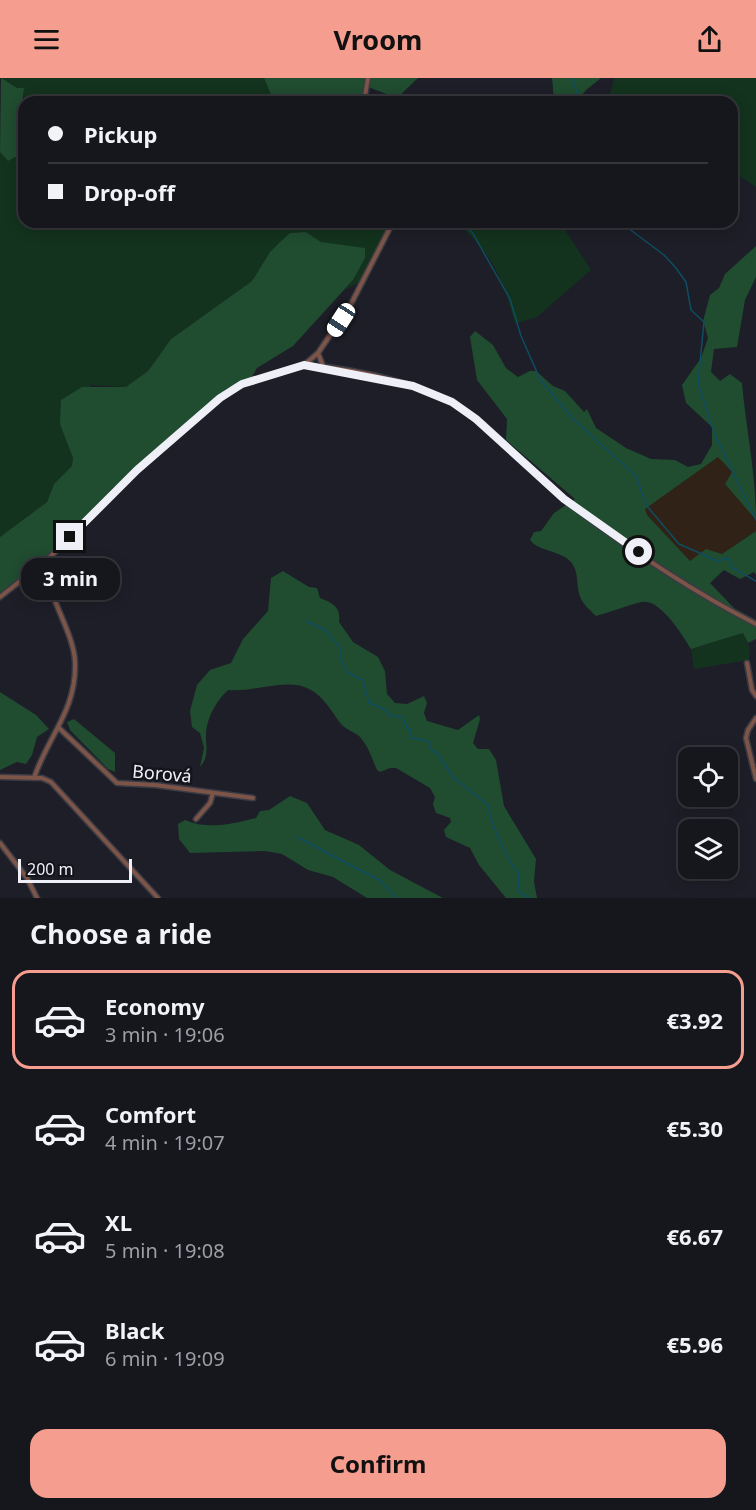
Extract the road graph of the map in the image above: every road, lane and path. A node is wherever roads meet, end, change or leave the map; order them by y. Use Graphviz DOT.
graph roads {
  1 [pos="368,78"];
  2 [pos="365,96"];
  3 [pos="390,228"];
  4 [pos="318,353"];
  5 [pos="304,365"];
  6 [pos="324,367"];
  7 [pos="47,560"];
  8 [pos="32,573"];
  9 [pos="46,577"];
  10 [pos="0,597"];
  11 [pos="756,624"];
  12 [pos="747,663"];
  13 [pos="756,696"];
  14 [pos="756,718"];
  15 [pos="58,728"];
  16 [pos="0,777"];
  17 [pos="33,778"];
  18 [pos="756,779"];
  19 [pos="213,793"];
  20 [pos="253,798"];
  21 [pos="196,819"];
  22 [pos="0,843"];
  23 [pos="37,898"];
  24 [pos="159,898"];
  1 -- 2 [label="street"];
  3 -- 4 [label="street"];
  4 -- 5 [label="street"];
  4 -- 6 [label="street"];
  5 -- 6 [label="street"];
  5 -- 7 [label="street"];
  6 -- 11 [label="street"];
  7 -- 8 [label="street"];
  7 -- 9 [label="street"];
  8 -- 9 [label="street"];
  8 -- 10 [label="street"];
  9 -- 15 [label="street"];
  12 -- 13 [label="street"];
  14 -- 18 [label="street"];
  15 -- 17 [label="street"];
  15 -- 19 [label="street, Borová"];
  16 -- 17 [label="street"];
  17 -- 24 [label="street"];
  19 -- 20 [label="street, Borová"];
  19 -- 21 [label="street, Borová"];
  22 -- 23 [label="street"];
}
